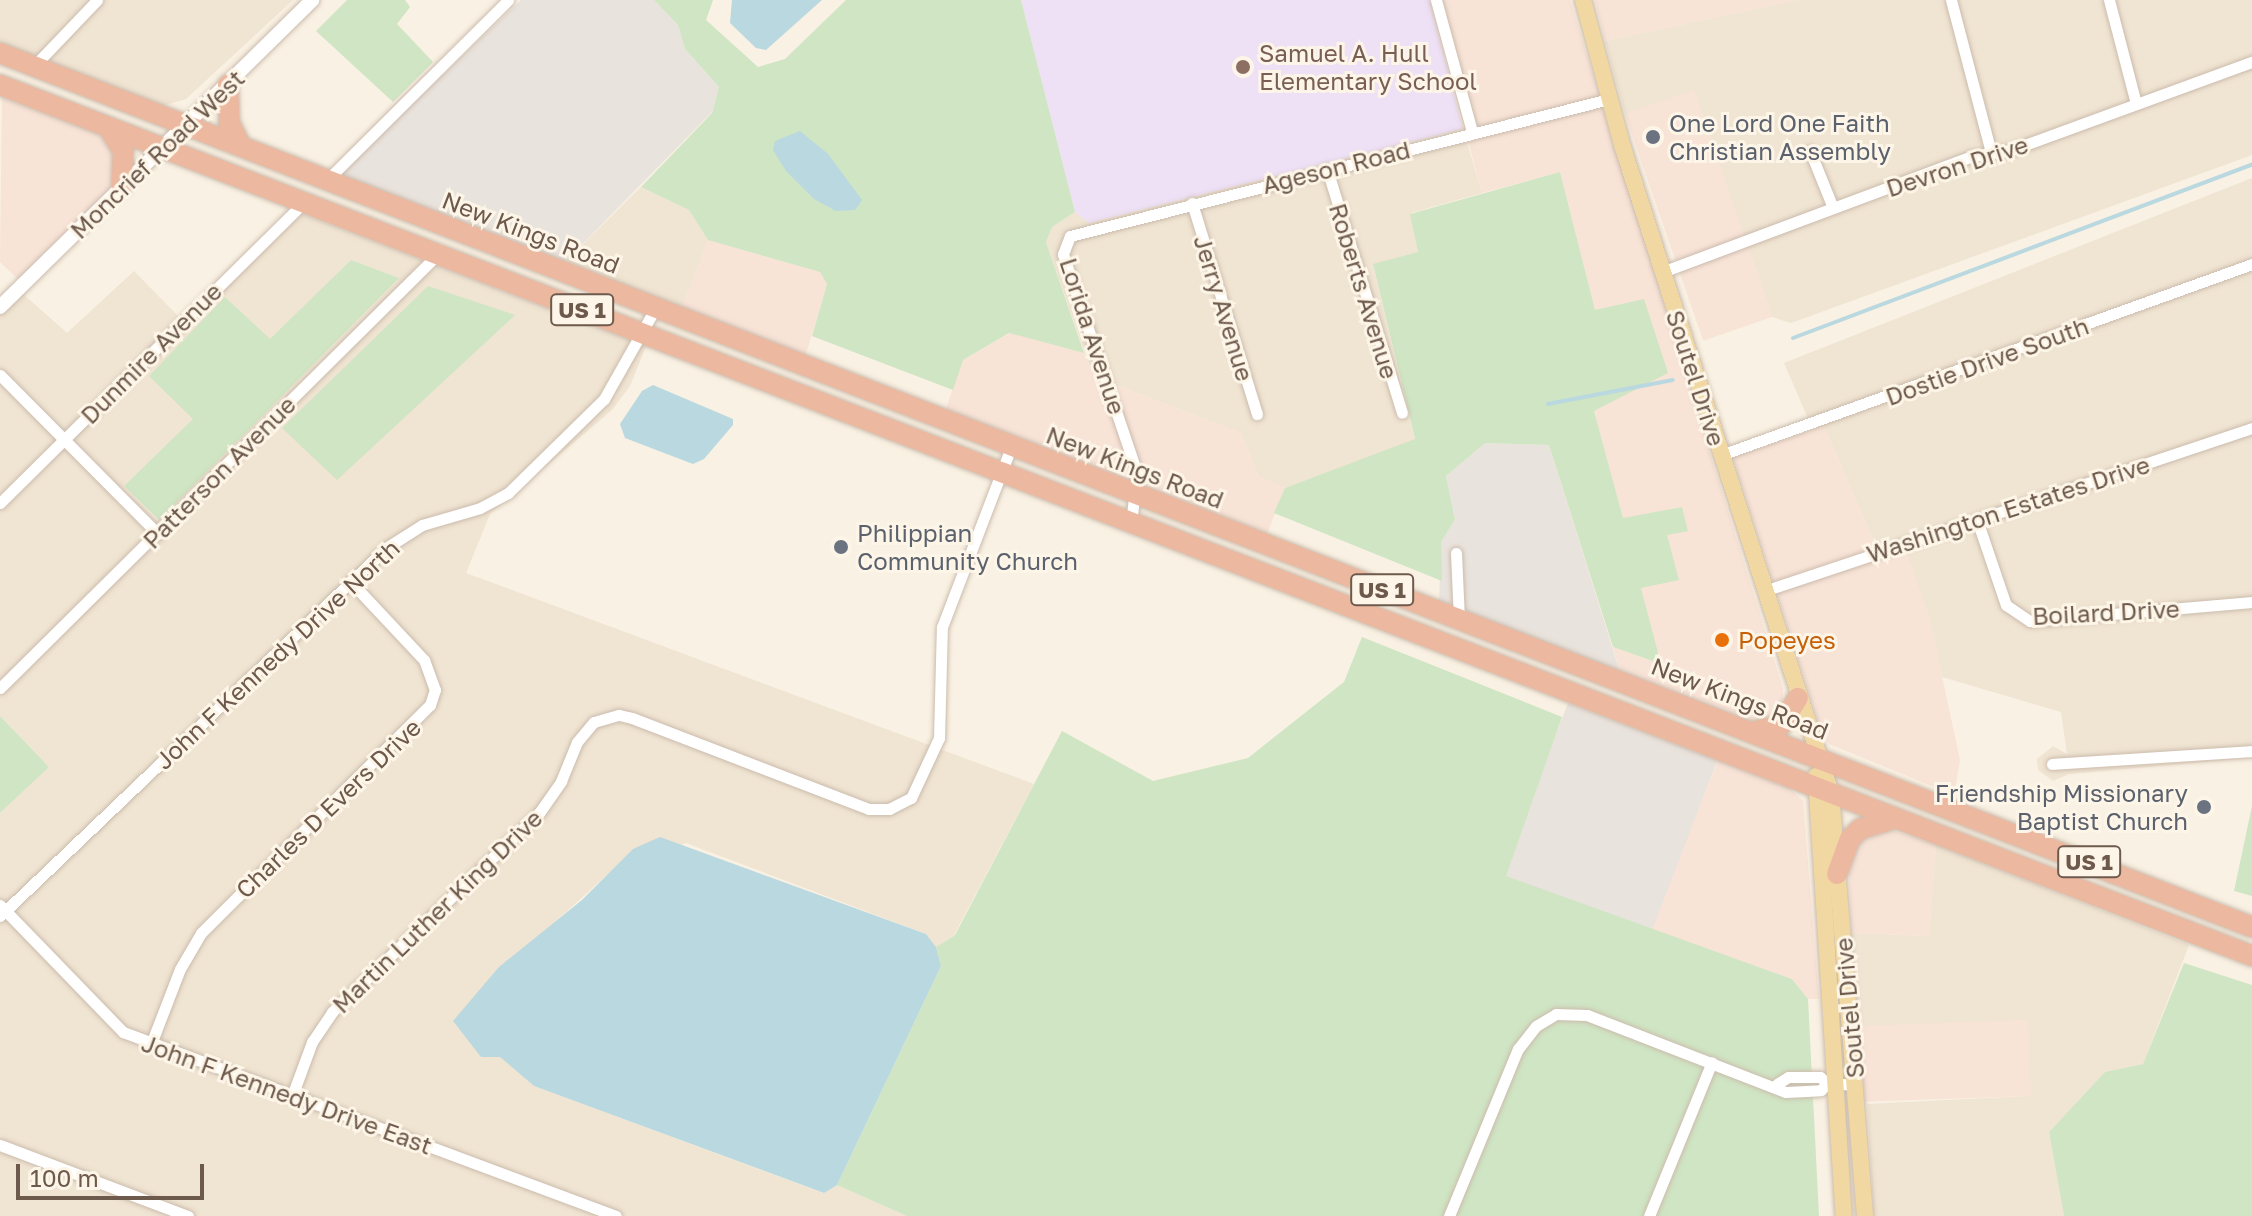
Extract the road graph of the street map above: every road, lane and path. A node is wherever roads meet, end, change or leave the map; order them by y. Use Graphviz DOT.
graph roads {
  1 [pos="97,0"];
  2 [pos="312,0"];
  3 [pos="508,0"];
  4 [pos="1436,0"];
  5 [pos="1583,0"];
  6 [pos="1951,0"];
  7 [pos="2109,0"];
  8 [pos="0,53"];
  9 [pos="2252,62"];
  10 [pos="34,66"];
  11 [pos="228,85"];
  12 [pos="1,87"];
  13 [pos="1609,99"];
  14 [pos="2136,104"];
  15 [pos="188,125"];
  16 [pos="108,127"];
  17 [pos="1472,132"];
  18 [pos="240,145"];
  19 [pos="163,148"];
  20 [pos="1810,151"];
  21 [pos="1991,153"];
  22 [pos="1327,169"];
  23 [pos="327,180"];
  24 [pos="122,186"];
  25 [pos="303,203"];
  26 [pos="1192,203"];
  27 [pos="1833,208"];
  28 [pos="1066,242"];
  29 [pos="437,255"];
  30 [pos="2252,264"];
  31 [pos="1662,272"];
  32 [pos="0,307"];
  33 [pos="655,309"];
  34 [pos="642,333"];
  35 [pos="0,375"];
  36 [pos="1402,413"];
  37 [pos="1257,414"];
  38 [pos="2252,428"];
  39 [pos="64,439"];
  40 [pos="1011,447"];
  41 [pos="1721,455"];
  42 [pos="1001,473"];
  43 [pos="1138,496"];
  44 [pos="0,503"];
  45 [pos="1977,520"];
  46 [pos="1131,523"];
  47 [pos="158,534"];
  48 [pos="1456,553"];
  49 [pos="350,581"];
  50 [pos="1764,591"];
  51 [pos="2252,602"];
  52 [pos="1459,619"];
  53 [pos="1493,636"];
  54 [pos="1477,657"];
  55 [pos="0,688"];
  56 [pos="1798,698"];
  57 [pos="1757,731"];
  58 [pos="2252,751"];
  59 [pos="1817,754"];
  60 [pos="2052,764"];
  61 [pos="1823,790"];
  62 [pos="1895,818"];
  63 [pos="1837,874"];
  64 [pos="2193,904"];
  65 [pos="2,911"];
  66 [pos="2252,927"];
  67 [pos="2185,930"];
  68 [pos="2252,956"];
  69 [pos="151,1044"];
  70 [pos="1712,1062"];
  71 [pos="1832,1083"];
  72 [pos="1856,1085"];
  73 [pos="292,1096"];
  74 [pos="0,1145"];
  75 [pos="188,1216"];
  76 [pos="616,1216"];
  77 [pos="1449,1216"];
  78 [pos="1649,1216"];
  79 [pos="1844,1216"];
  80 [pos="1865,1216"];
  1 -- 10 [label="street"];
  2 -- 11 [label="street, Moncrief Road West"];
  3 -- 23 [label="street"];
  4 -- 17 [label="street"];
  5 -- 13 [label="main road, Soutel Drive"];
  6 -- 21 [label="street"];
  7 -- 14 [label="street"];
  8 -- 10 [label="highway, New Kings Road / US 1"];
  9 -- 14 [label="street, Devron Drive"];
  10 -- 15 [label="highway, New Kings Road / US 1"];
  11 -- 15 [label="street, Moncrief Road West"];
  11 -- 18 [label="highway"];
  12 -- 16 [label="highway, US 1"];
  13 -- 17 [label="street, Ageson Road"];
  13 -- 31 [label="main road, Soutel Drive"];
  14 -- 21 [label="street, Devron Drive"];
  15 -- 18 [label="highway, New Kings Road / US 1"];
  15 -- 19 [label="street, Moncrief Road West"];
  16 -- 19 [label="highway, US 1"];
  16 -- 24 [label="highway"];
  17 -- 22 [label="street, Ageson Road"];
  18 -- 23 [label="highway, New Kings Road / US 1"];
  19 -- 24 [label="street, Moncrief Road West"];
  19 -- 25 [label="highway, US 1"];
  20 -- 27 [label="street"];
  21 -- 27 [label="street, Devron Drive"];
  22 -- 26 [label="street, Ageson Road"];
  22 -- 36 [label="street, Roberts Avenue"];
  23 -- 33 [label="highway, New Kings Road / US 1"];
  24 -- 32 [label="street, Moncrief Road West"];
  25 -- 29 [label="highway, US 1"];
  25 -- 39 [label="street, Dunmire Avenue"];
  26 -- 28 [label="street, Ageson Road"];
  26 -- 37 [label="street, Jerry Avenue"];
  27 -- 31 [label="street, Devron Drive"];
  28 -- 43 [label="street, Lorida Avenue"];
  29 -- 34 [label="highway, US 1"];
  29 -- 47 [label="street, Patterson Avenue"];
  30 -- 41 [label="street, Dostie Drive South"];
  31 -- 41 [label="main road, Soutel Drive"];
  33 -- 34 [label="street, John F Kennedy Drive North"];
  33 -- 40 [label="highway, New Kings Road / US 1"];
  34 -- 42 [label="highway, US 1"];
  34 -- 49 [label="street, John F Kennedy Drive North"];
  35 -- 39 [label="street"];
  38 -- 45 [label="street, Washington Estates Drive"];
  39 -- 44 [label="street, Dunmire Avenue"];
  39 -- 47 [label="street"];
  40 -- 42 [label="street, Martin Luther King Drive"];
  40 -- 43 [label="highway, New Kings Road / US 1"];
  41 -- 50 [label="main road, Soutel Drive"];
  42 -- 46 [label="highway, US 1"];
  42 -- 73 [label="street, Martin Luther King Drive"];
  43 -- 46 [label="street, Lorida Avenue"];
  43 -- 52 [label="highway, New Kings Road / US 1"];
  45 -- 50 [label="street, Washington Estates Drive"];
  45 -- 51 [label="street, Boilard Drive"];
  46 -- 54 [label="highway, US 1"];
  47 -- 55 [label="street, Patterson Avenue"];
  48 -- 52 [label="street"];
  49 -- 65 [label="street, John F Kennedy Drive North"];
  49 -- 69 [label="street, Charles D Evers Drive"];
  50 -- 56 [label="main road, Soutel Drive"];
  52 -- 53 [label="highway, New Kings Road / US 1"];
  53 -- 54 [label="street"];
  53 -- 57 [label="highway, New Kings Road / US 1"];
  54 -- 61 [label="highway, US 1"];
  56 -- 57 [label="highway"];
  56 -- 59 [label="main road, Soutel Drive"];
  57 -- 59 [label="highway, New Kings Road / US 1"];
  58 -- 60 [label="street"];
  59 -- 61 [label="main road, Soutel Drive"];
  59 -- 64 [label="highway, New Kings Road / US 1"];
  61 -- 62 [label="highway, US 1"];
  61 -- 63 [label="main road, Soutel Drive"];
  61 -- 71 [label="main road, Soutel Drive"];
  62 -- 63 [label="highway"];
  62 -- 67 [label="highway, US 1"];
  63 -- 72 [label="main road, Soutel Drive"];
  64 -- 66 [label="highway, New Kings Road / US 1"];
  64 -- 67 [label="street"];
  65 -- 69 [label="street, John F Kennedy Drive East"];
  67 -- 68 [label="highway, US 1"];
  69 -- 73 [label="street, John F Kennedy Drive East"];
  70 -- 71 [label="street"];
  70 -- 77 [label="street"];
  70 -- 78 [label="street"];
  71 -- 72 [label="street"];
  71 -- 79 [label="main road, Soutel Drive"];
  72 -- 80 [label="main road, Soutel Drive"];
  73 -- 76 [label="street, John F Kennedy Drive East"];
  74 -- 75 [label="street"];
}
